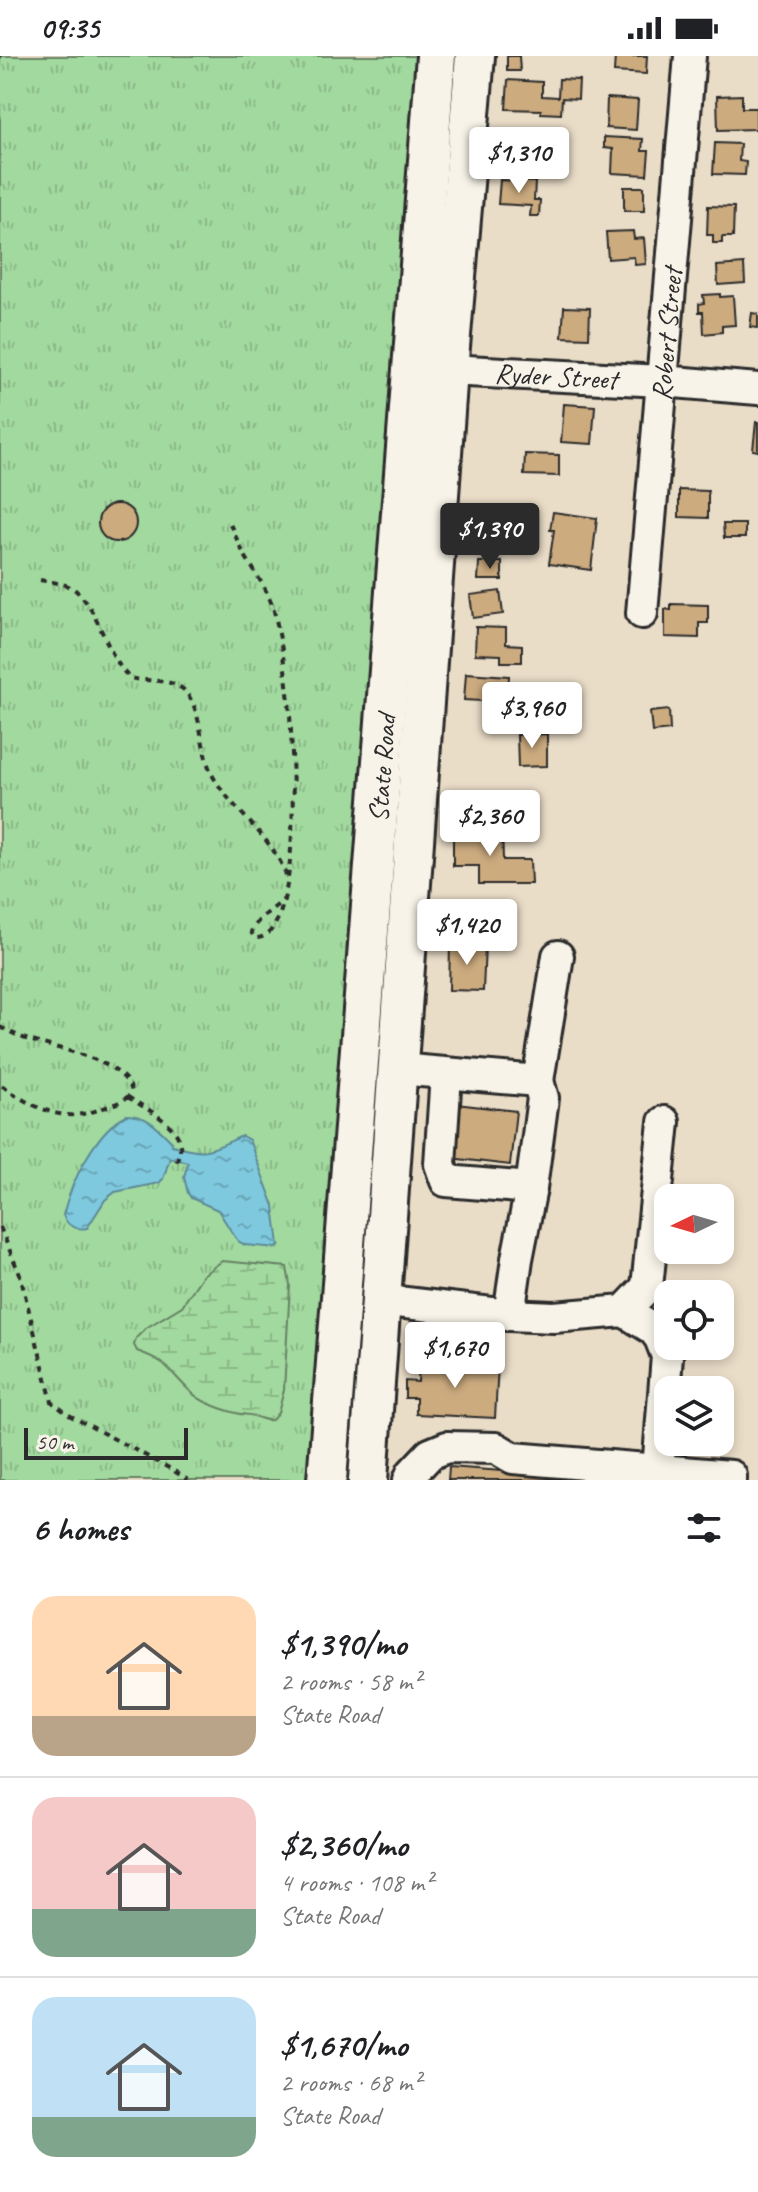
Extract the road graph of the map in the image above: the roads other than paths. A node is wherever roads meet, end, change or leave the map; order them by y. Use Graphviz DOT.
graph roads {
  1 [pos="436,56"];
  2 [pos="475,56"];
  3 [pos="690,56"];
  4 [pos="448,370"];
  5 [pos="662,381"];
  6 [pos="758,389"];
  7 [pos="642,613"];
  8 [pos="558,956"];
  9 [pos="398,1069"];
  10 [pos="446,1074"];
  11 [pos="538,1081"];
  12 [pos="664,1122"];
  13 [pos="531,1188"];
  14 [pos="341,1297"];
  15 [pos="380,1300"];
  16 [pos="624,1311"];
  17 [pos="509,1315"];
  18 [pos="658,1470"];
  19 [pos="327,1480"];
  20 [pos="368,1480"];
  21 [pos="409,1480"];
  22 [pos="731,1480"];
  1 -- 14 [label="main road, State Road"];
  2 -- 4 [label="main road, State Road"];
  3 -- 5 [label="street, Robert Street"];
  4 -- 5 [label="street, Ryder Street"];
  4 -- 9 [label="main road, State Road"];
  5 -- 6 [label="street, Ryder Street"];
  5 -- 7 [label="street, Robert Street"];
  8 -- 11 [label="street"];
  9 -- 10 [label="street"];
  9 -- 15 [label="main road, State Road"];
  10 -- 11 [label="street"];
  10 -- 13 [label="street"];
  11 -- 13 [label="street"];
  12 -- 16 [label="street"];
  13 -- 17 [label="street"];
  14 -- 15 [label="main road"];
  14 -- 19 [label="main road, State Road"];
  15 -- 17 [label="street"];
  15 -- 20 [label="main road, State Road"];
  16 -- 17 [label="street"];
  16 -- 18 [label="street"];
  18 -- 21 [label="street"];
  18 -- 22 [label="street"];
}
